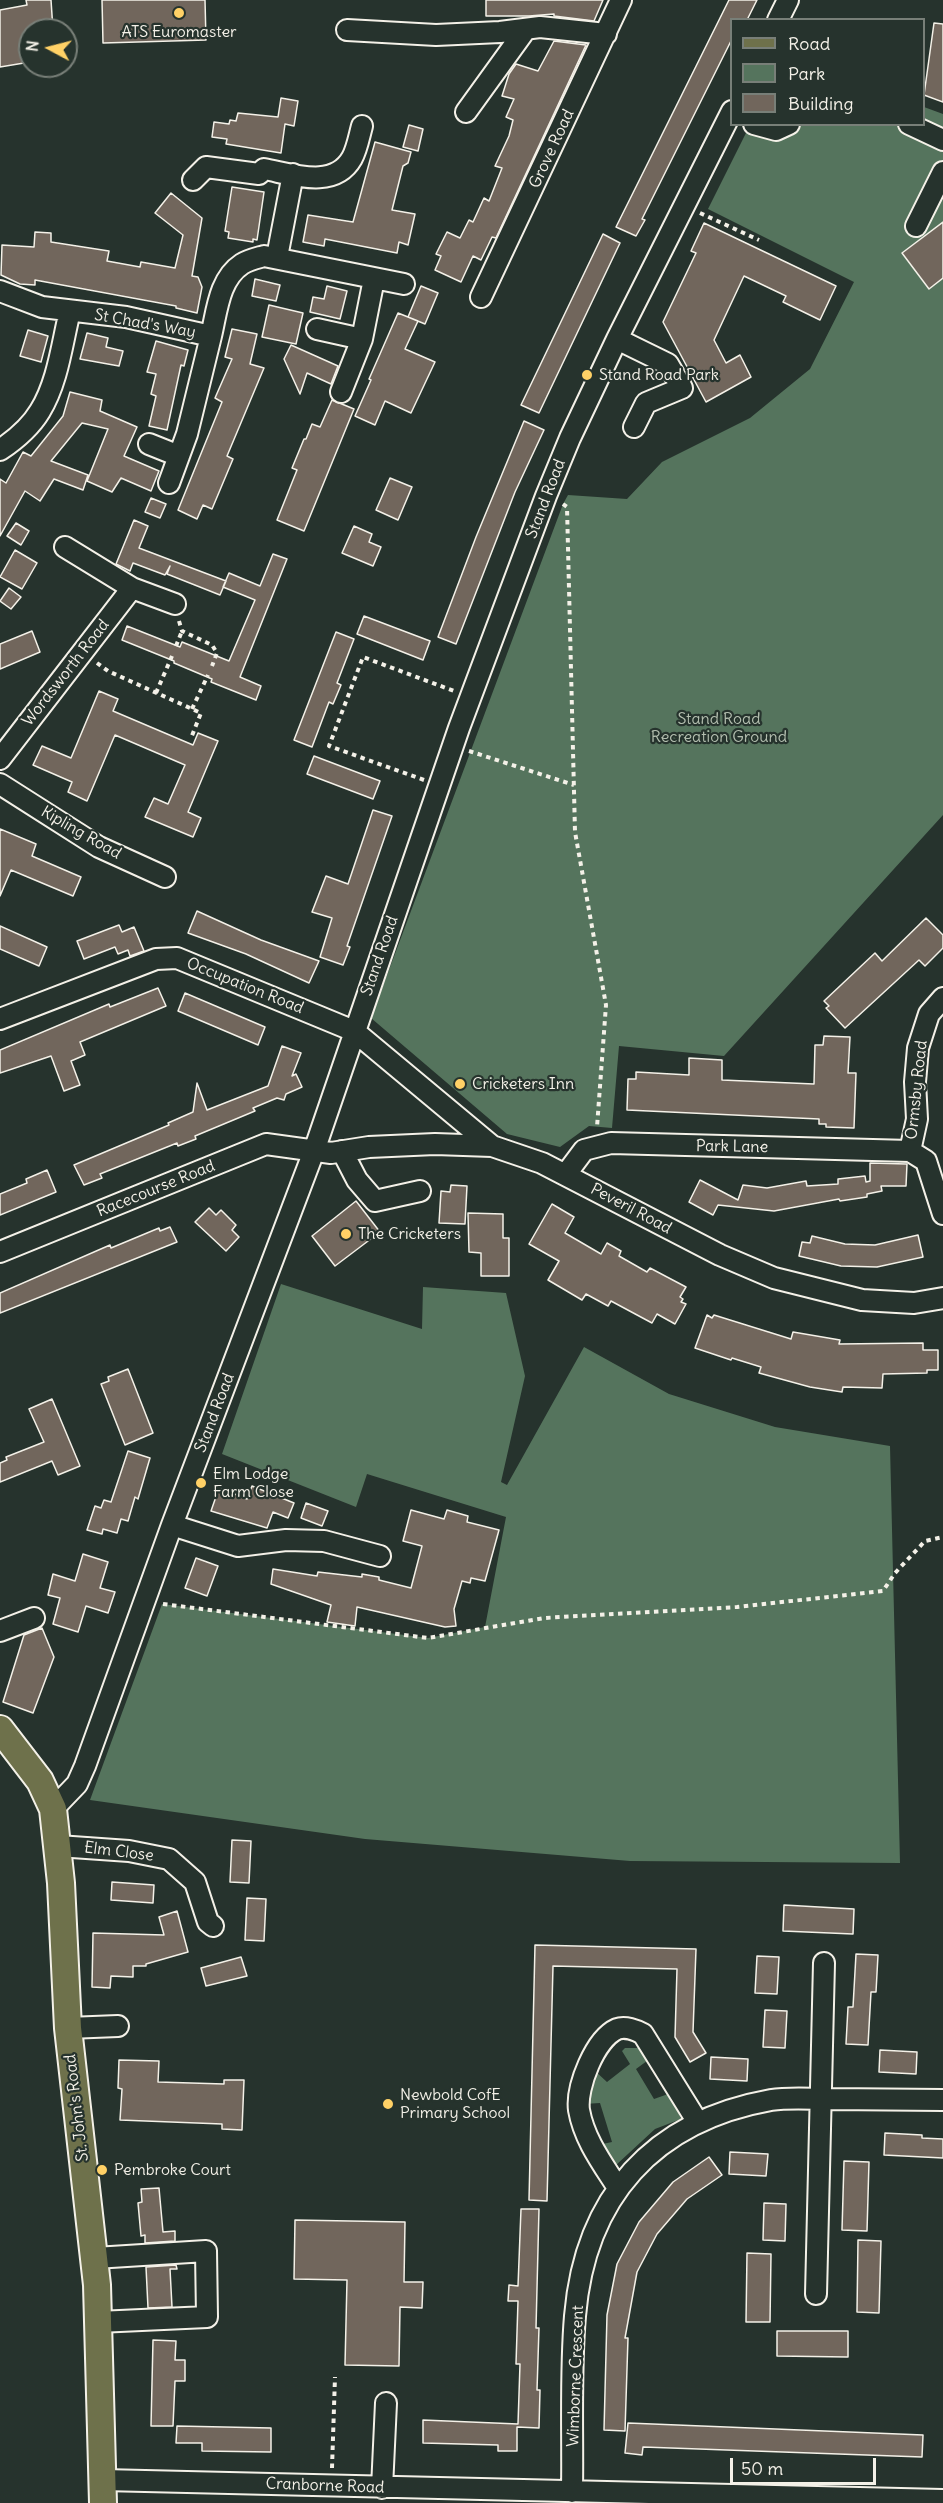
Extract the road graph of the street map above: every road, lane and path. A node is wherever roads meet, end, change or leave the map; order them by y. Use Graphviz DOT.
graph roads {
  1 [pos="621,0"];
  2 [pos="788,0"];
  3 [pos="779,18"];
  4 [pos="526,29"];
  5 [pos="347,30"];
  6 [pos="606,34"];
  7 [pos="466,112"];
  8 [pos="730,117"];
  9 [pos="362,126"];
  10 [pos="761,126"];
  11 [pos="785,126"];
  12 [pos="913,126"];
  13 [pos="943,140"];
  14 [pos="943,172"];
  15 [pos="293,174"];
  16 [pos="193,180"];
  17 [pos="683,205"];
  18 [pos="916,226"];
  19 [pos="759,240"];
  20 [pos="278,258"];
  21 [pos="374,279"];
  22 [pos="404,284"];
  23 [pos="0,291"];
  24 [pos="481,297"];
  25 [pos="70,311"];
  26 [pos="317,329"];
  27 [pos="211,336"];
  28 [pos="362,339"];
  29 [pos="617,339"];
  30 [pos="340,392"];
  31 [pos="634,427"];
  32 [pos="149,444"];
  33 [pos="0,450"];
  34 [pos="179,456"];
  35 [pos="169,483"];
  36 [pos="546,496"];
  37 [pos="65,547"];
  38 [pos="132,588"];
  39 [pos="175,604"];
  40 [pos="182,631"];
  41 [pos="176,646"];
  42 [pos="82,652"];
  43 [pos="172,656"];
  44 [pos="212,666"];
  45 [pos="208,675"];
  46 [pos="156,693"];
  47 [pos="471,698"];
  48 [pos="192,709"];
  49 [pos="191,738"];
  50 [pos="453,746"];
  51 [pos="0,759"];
  52 [pos="0,784"];
  53 [pos="574,785"];
  54 [pos="440,786"];
  55 [pos="165,877"];
  56 [pos="943,998"];
  57 [pos="0,1019"];
  58 [pos="354,1031"];
  59 [pos="492,1146"];
  60 [pos="599,1146"];
  61 [pos="314,1150"];
  62 [pos="342,1151"];
  63 [pos="910,1151"];
  64 [pos="566,1174"];
  65 [pos="420,1191"];
  66 [pos="943,1214"];
  67 [pos="0,1252"];
  68 [pos="943,1298"];
  69 [pos="172,1525"];
  70 [pos="943,1537"];
  71 [pos="380,1556"];
  72 [pos="145,1601"];
  73 [pos="34,1618"];
  74 [pos="0,1631"];
  75 [pos="0,1730"];
  76 [pos="53,1809"];
  77 [pos="58,1846"];
  78 [pos="213,1926"];
  79 [pos="824,1963"];
  80 [pos="118,2026"];
  81 [pos="68,2028"];
  82 [pos="819,2099"];
  83 [pos="943,2100"];
  84 [pos="697,2121"];
  85 [pos="618,2188"];
  86 [pos="94,2258"];
  87 [pos="816,2294"];
  88 [pos="98,2322"];
  89 [pos="335,2377"];
  90 [pos="386,2403"];
  91 [pos="331,2487"];
  92 [pos="382,2488"];
  93 [pos="103,2491"];
  94 [pos="572,2492"];
  95 [pos="351,2495"];
  96 [pos="804,2500"];
  97 [pos="943,2500"];
  1 -- 6 [label="street, Grove Road"];
  2 -- 3 [label="street"];
  4 -- 5 [label="street"];
  4 -- 6 [label="street"];
  4 -- 7 [label="street"];
  6 -- 24 [label="street, Grove Road"];
  8 -- 17 [label="street, Stand Road"];
  9 -- 15 [label="street"];
  10 -- 11 [label="street"];
  12 -- 13 [label="street"];
  14 -- 18 [label="street"];
  15 -- 16 [label="street"];
  15 -- 20 [label="street"];
  17 -- 19 [label="path"];
  17 -- 29 [label="street, Stand Road"];
  20 -- 21 [label="street, St Chad's Way"];
  20 -- 27 [label="street, St Chad's Way"];
  21 -- 22 [label="street, St Chad's Way"];
  21 -- 28 [label="street"];
  23 -- 25 [label="street, St Chad's Way"];
  25 -- 27 [label="street, St Chad's Way"];
  25 -- 33 [label="street"];
  26 -- 28 [label="street"];
  27 -- 34 [label="street"];
  28 -- 30 [label="street"];
  29 -- 31 [label="street"];
  29 -- 36 [label="street, Stand Road"];
  32 -- 34 [label="street"];
  34 -- 35 [label="street"];
  36 -- 47 [label="street, Stand Road"];
  36 -- 53 [label="path"];
  37 -- 38 [label="street"];
  38 -- 39 [label="street"];
  38 -- 42 [label="street, Wordsworth Road"];
  39 -- 40 [label="path"];
  40 -- 41 [label="path"];
  40 -- 44 [label="path"];
  42 -- 46 [label="path"];
  42 -- 51 [label="street, Wordsworth Road"];
  43 -- 46 [label="path"];
  45 -- 48 [label="path"];
  46 -- 48 [label="path"];
  47 -- 50 [label="street, Stand Road"];
  47 -- 54 [label="path"];
  48 -- 49 [label="path"];
  50 -- 53 [label="path"];
  50 -- 54 [label="street, Stand Road"];
  52 -- 55 [label="street, Kipling Road"];
  53 -- 60 [label="path"];
  54 -- 58 [label="street, Stand Road"];
  56 -- 63 [label="street, Ormsby Road"];
  57 -- 58 [label="street, Occupation Road"];
  58 -- 59 [label="street, Occupation Road"];
  58 -- 61 [label="street, Stand Road"];
  59 -- 62 [label="street, Peveril Road"];
  59 -- 64 [label="street, Peveril Road"];
  60 -- 63 [label="street, Park Lane"];
  60 -- 64 [label="street, Park Lane"];
  61 -- 62 [label="street, Peveril Road"];
  61 -- 67 [label="street, Racecourse Road"];
  61 -- 69 [label="street, Stand Road"];
  62 -- 65 [label="street"];
  63 -- 66 [label="street, Ormsby Road"];
  64 -- 68 [label="street, Peveril Road"];
  69 -- 71 [label="street"];
  69 -- 72 [label="street, Stand Road"];
  70 -- 72 [label="path"];
  72 -- 76 [label="street, Stand Road"];
  73 -- 74 [label="street"];
  75 -- 76 [label="main road, St. John's Road"];
  76 -- 77 [label="main road, St. John's Road"];
  77 -- 78 [label="street, Elm Close"];
  77 -- 81 [label="main road, St. John's Road"];
  79 -- 82 [label="street"];
  80 -- 81 [label="street"];
  81 -- 86 [label="main road, St. John's Road"];
  82 -- 83 [label="street, Wimborne Crescent"];
  82 -- 84 [label="street, Wimborne Crescent"];
  82 -- 87 [label="street"];
  84 -- 85 [label="street, Wimborne Crescent"];
  84 -- 85 [label="street"];
  85 -- 94 [label="street, Wimborne Crescent"];
  86 -- 88 [label="main road, St. John's Road"];
  86 -- 88 [label="street"];
  88 -- 93 [label="main road, St. John's Road"];
  89 -- 91 [label="path"];
  90 -- 92 [label="street"];
  91 -- 93 [label="street, Cranborne Road"];
  91 -- 95 [label="street, Cranborne Road"];
  92 -- 94 [label="street, Cranborne Road"];
  92 -- 95 [label="street, Cranborne Road"];
  94 -- 96 [label="street, Cranborne Road"];
  96 -- 97 [label="street, Cranborne Road"];
}
